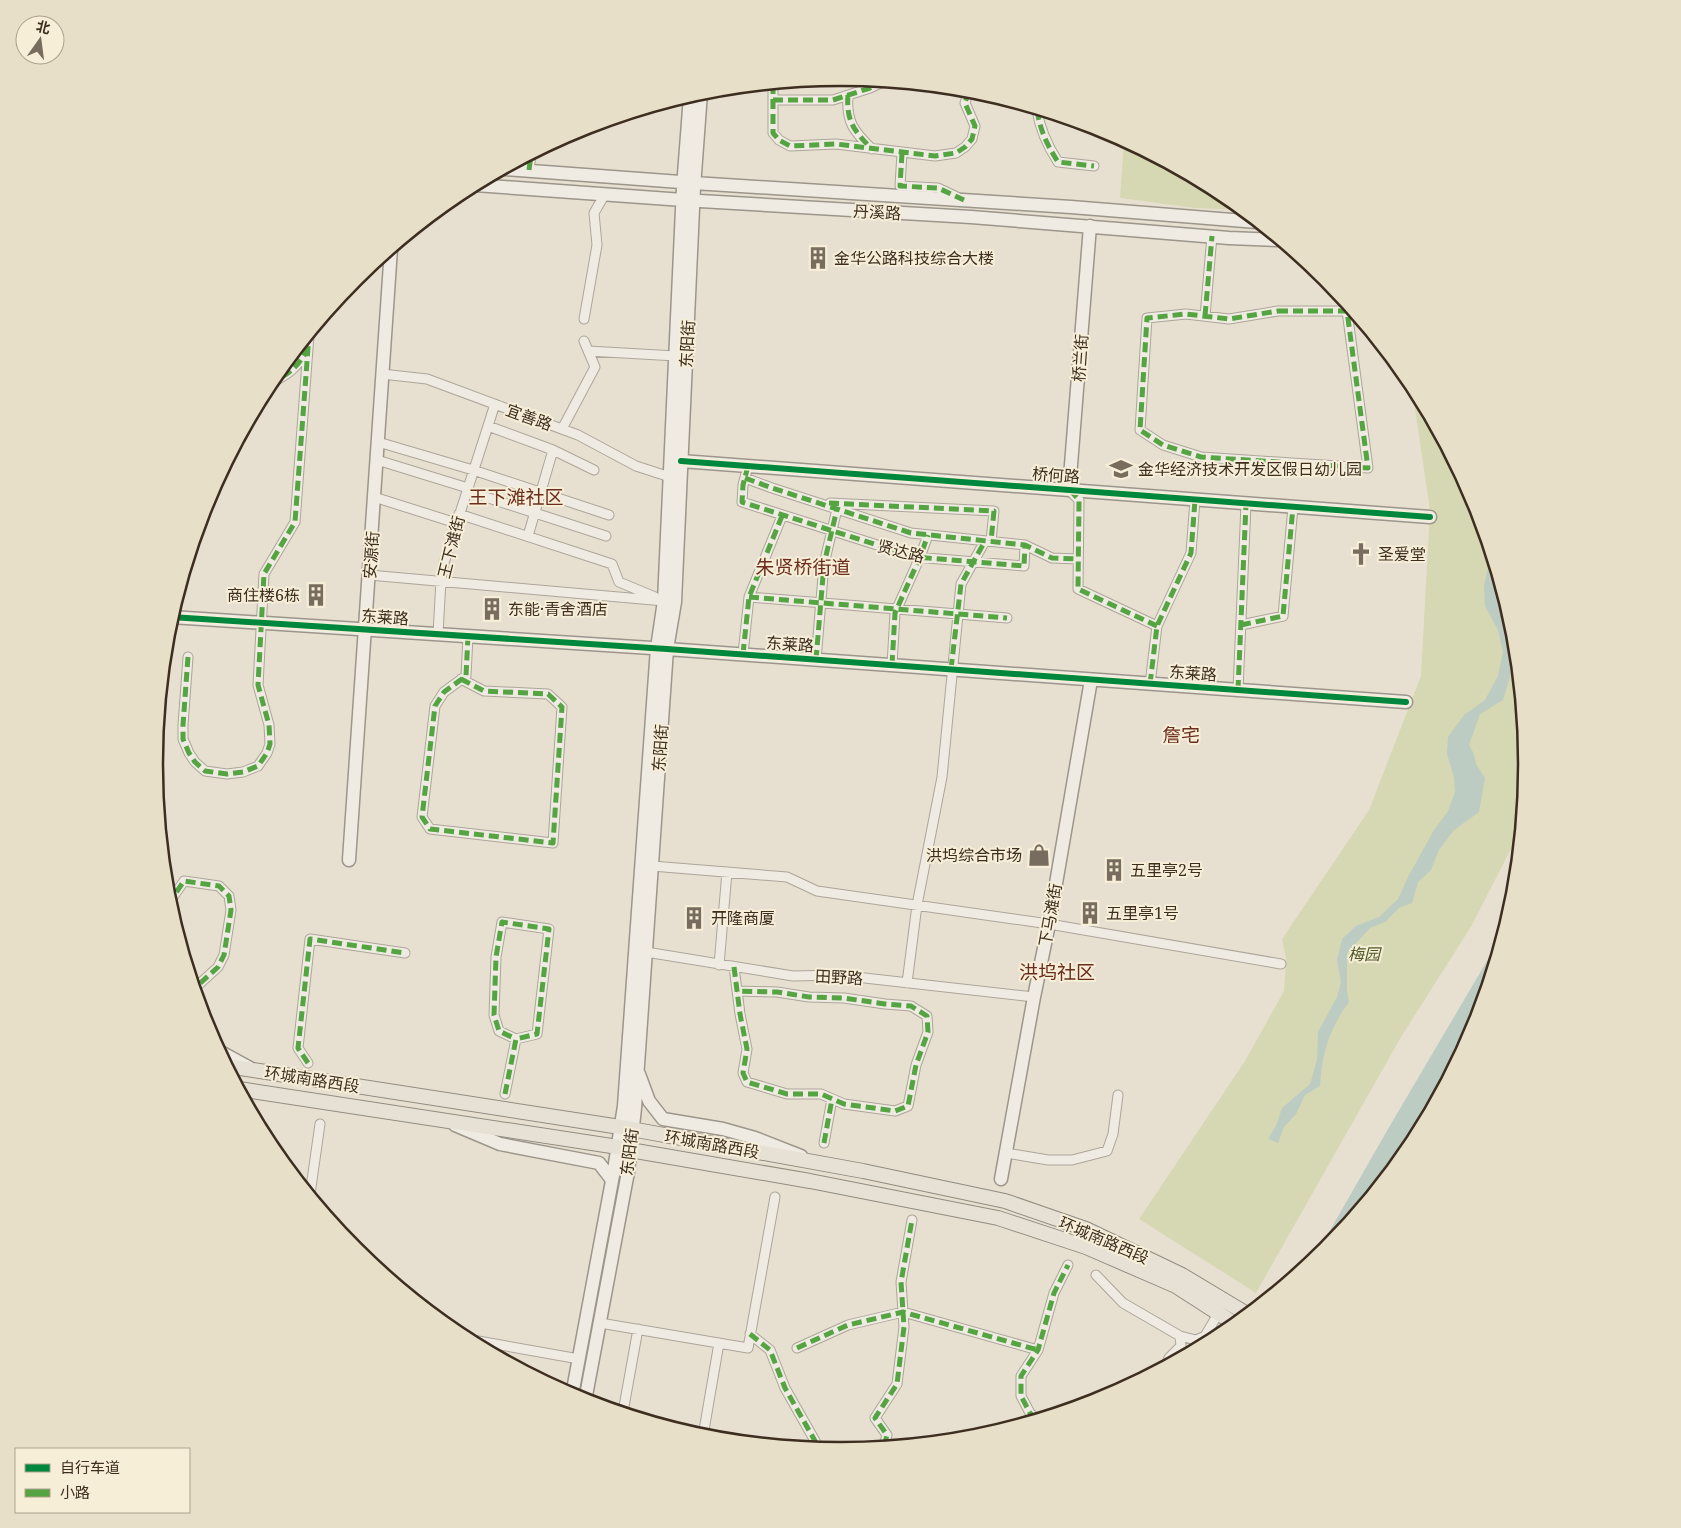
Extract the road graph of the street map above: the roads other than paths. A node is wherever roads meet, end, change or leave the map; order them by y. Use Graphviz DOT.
graph roads {
  1 [pos="869,87"];
  2 [pos="773,90"];
  3 [pos="848,95"];
  4 [pos="967,98"];
  5 [pos="773,100"];
  6 [pos="700,101"];
  7 [pos="690,103"];
  8 [pos="1038,116"];
  9 [pos="872,150"];
  10 [pos="902,153"];
  11 [pos="531,162"];
  12 [pos="1094,166"];
  13 [pos="516,169"];
  14 [pos="530,170"];
  15 [pos="689,182"];
  16 [pos="489,185"];
  17 [pos="606,194"];
  18 [pos="964,200"];
  19 [pos="688,201"];
  20 [pos="1246,221"];
  21 [pos="1090,226"];
  22 [pos="1212,236"];
  23 [pos="1270,240"];
  24 [pos="389,258"];
  25 [pos="1344,311"];
  26 [pos="1347,314"];
  27 [pos="1205,316"];
  28 [pos="584,319"];
  29 [pos="584,341"];
  30 [pos="308,345"];
  31 [pos="308,348"];
  32 [pos="588,351"];
  33 [pos="676,356"];
  34 [pos="382,374"];
  35 [pos="285,377"];
  36 [pos="495,404"];
  37 [pos="488,426"];
  38 [pos="562,429"];
  39 [pos="378,442"];
  40 [pos="552,450"];
  41 [pos="377,460"];
  42 [pos="681,461"];
  43 [pos="473,470"];
  44 [pos="594,470"];
  45 [pos="747,472"];
  46 [pos="670,478"];
  47 [pos="467,489"];
  48 [pos="1069,490"];
  49 [pos="540,493"];
  50 [pos="374,497"];
  51 [pos="1195,500"];
  52 [pos="816,502"];
  53 [pos="1246,504"];
  54 [pos="1292,507"];
  55 [pos="837,509"];
  56 [pos="536,513"];
  57 [pos="609,515"];
  58 [pos="782,516"];
  59 [pos="1430,517"];
  60 [pos="458,518"];
  61 [pos="832,531"];
  62 [pos="928,535"];
  63 [pos="528,536"];
  64 [pos="606,536"];
  65 [pos="988,541"];
  66 [pos="1025,545"];
  67 [pos="920,557"];
  68 [pos="1078,559"];
  69 [pos="973,562"];
  70 [pos="369,575"];
  71 [pos="441,580"];
  72 [pos="749,597"];
  73 [pos="664,601"];
  74 [pos="821,602"];
  75 [pos="897,609"];
  76 [pos="958,613"];
  77 [pos="179,618"];
  78 [pos="1007,618"];
  79 [pos="261,623"];
  80 [pos="1241,625"];
  81 [pos="1158,626"];
  82 [pos="366,629"];
  83 [pos="438,634"];
  84 [pos="468,636"];
  85 [pos="662,648"];
  86 [pos="743,654"];
  87 [pos="188,657"];
  88 [pos="816,660"];
  89 [pos="892,665"];
  90 [pos="951,670"];
  91 [pos="461,679"];
  92 [pos="1091,680"];
  93 [pos="1150,684"];
  94 [pos="1238,690"];
  95 [pos="1406,702"];
  96 [pos="349,860"];
  97 [pos="652,866"];
  98 [pos="727,872"];
  99 [pos="176,893"];
  100 [pos="918,905"];
  101 [pos="1049,924"];
  102 [pos="646,952"];
  103 [pos="405,953"];
  104 [pos="1281,964"];
  105 [pos="719,965"];
  106 [pos="734,967"];
  107 [pos="907,983"];
  108 [pos="200,984"];
  109 [pos="737,991"];
  110 [pos="1034,997"];
  111 [pos="516,1039"];
  112 [pos="230,1057"];
  113 [pos="308,1063"];
  114 [pos="235,1067"];
  115 [pos="637,1068"];
  116 [pos="252,1070"];
  117 [pos="247,1090"];
  118 [pos="505,1094"];
  119 [pos="1118,1096"];
  120 [pos="832,1099"];
  121 [pos="446,1121"];
  122 [pos="320,1124"];
  123 [pos="626,1128"];
  124 [pos="824,1143"];
  125 [pos="624,1149"];
  126 [pos="1006,1153"];
  127 [pos="820,1164"];
  128 [pos="1001,1178"];
  129 [pos="612,1180"];
  130 [pos="311,1187"];
  131 [pos="775,1197"];
  132 [pos="912,1220"];
  133 [pos="1068,1265"];
  134 [pos="1096,1275"];
  135 [pos="1179,1280"];
  136 [pos="1241,1311"];
  137 [pos="903,1312"];
  138 [pos="1218,1314"];
  139 [pos="1228,1320"];
  140 [pos="600,1323"];
  141 [pos="638,1329"];
  142 [pos="750,1334"];
  143 [pos="1206,1335"];
  144 [pos="1180,1336"];
  145 [pos="1200,1338"];
  146 [pos="489,1343"];
  147 [pos="719,1343"];
  148 [pos="797,1348"];
  149 [pos="1038,1350"];
  150 [pos="1172,1354"];
  151 [pos="579,1359"];
  152 [pos="574,1387"];
  153 [pos="587,1392"];
  154 [pos="624,1406"];
  155 [pos="1031,1414"];
  156 [pos="704,1428"];
  157 [pos="886,1440"];
  158 [pos="815,1441"];
  1 -- 3 [label="street"];
  2 -- 5 [label="street"];
  3 -- 5 [label="street"];
  3 -- 9 [label="street"];
  4 -- 10 [label="street"];
  5 -- 9 [label="street"];
  6 -- 15 [label="main road, 东阳街"];
  7 -- 15 [label="main road, 东阳街"];
  8 -- 12 [label="street"];
  9 -- 10 [label="street"];
  10 -- 18 [label="street"];
  11 -- 14 [label="street"];
  13 -- 14 [label="main road, 丹溪路"];
  14 -- 15 [label="main road, 丹溪路"];
  15 -- 18 [label="main road, 丹溪路"];
  15 -- 19 [label="main road, 东阳街"];
  16 -- 17 [label="main road, 丹溪路"];
  17 -- 19 [label="main road, 丹溪路"];
  17 -- 28 [label="street"];
  18 -- 20 [label="main road, 丹溪路"];
  19 -- 21 [label="main road, 丹溪路"];
  19 -- 33 [label="main road, 东阳街"];
  19 -- 42 [label="main road, 东阳街"];
  21 -- 22 [label="main road, 丹溪路"];
  21 -- 48 [label="main road, 桥兰街"];
  22 -- 23 [label="main road, 丹溪路"];
  22 -- 27 [label="street"];
  24 -- 34 [label="main road, 安源街"];
  25 -- 27 [label="street"];
  26 -- 27 [label="street"];
  29 -- 32 [label="street"];
  30 -- 31 [label="street"];
  31 -- 35 [label="street"];
  31 -- 79 [label="street"];
  32 -- 33 [label="street"];
  32 -- 38 [label="street"];
  33 -- 46 [label="main road, 东阳街"];
  34 -- 36 [label="street, 宜善路"];
  34 -- 39 [label="main road, 安源街"];
  36 -- 37 [label="street, 王下滩街"];
  36 -- 38 [label="street, 宜善路"];
  37 -- 40 [label="street"];
  37 -- 43 [label="street, 王下滩街"];
  38 -- 46 [label="street, 宜善路"];
  39 -- 41 [label="main road, 安源街"];
  39 -- 43 [label="street"];
  40 -- 44 [label="street"];
  40 -- 49 [label="street"];
  41 -- 47 [label="street"];
  41 -- 50 [label="main road, 安源街"];
  42 -- 45 [label="main road, 桥何路"];
  42 -- 85 [label="main road, 东阳街"];
  43 -- 47 [label="street, 王下滩街"];
  43 -- 49 [label="street"];
  45 -- 48 [label="main road, 桥何路"];
  45 -- 52 [label="street"];
  45 -- 58 [label="street, 贤达路"];
  46 -- 73 [label="main road, 东阳街"];
  47 -- 56 [label="street"];
  47 -- 60 [label="street, 王下滩街"];
  48 -- 51 [label="main road, 桥何路"];
  48 -- 68 [label="street"];
  49 -- 56 [label="street"];
  49 -- 57 [label="street"];
  50 -- 60 [label="street"];
  50 -- 70 [label="main road, 安源街"];
  51 -- 53 [label="main road, 桥何路"];
  51 -- 81 [label="street"];
  52 -- 55 [label="street"];
  52 -- 65 [label="street"];
  53 -- 54 [label="main road, 桥何路"];
  53 -- 80 [label="street"];
  54 -- 59 [label="main road, 桥何路"];
  54 -- 80 [label="street"];
  55 -- 61 [label="street"];
  55 -- 62 [label="street"];
  56 -- 63 [label="street"];
  56 -- 64 [label="street"];
  58 -- 61 [label="street, 贤达路"];
  58 -- 72 [label="street"];
  60 -- 63 [label="street"];
  60 -- 71 [label="street, 王下滩街"];
  61 -- 67 [label="street, 贤达路"];
  61 -- 74 [label="street"];
  62 -- 65 [label="street"];
  62 -- 67 [label="street"];
  63 -- 73 [label="street"];
  65 -- 66 [label="street"];
  65 -- 69 [label="street"];
  66 -- 68 [label="street"];
  66 -- 69 [label="street, 贤达路"];
  67 -- 69 [label="street, 贤达路"];
  67 -- 75 [label="street"];
  68 -- 81 [label="street"];
  69 -- 76 [label="street"];
  70 -- 71 [label="street"];
  70 -- 82 [label="main road, 安源街"];
  71 -- 73 [label="street"];
  71 -- 83 [label="street, 王下滩街"];
  72 -- 74 [label="street"];
  72 -- 86 [label="street"];
  73 -- 85 [label="main road, 东阳街"];
  74 -- 75 [label="street"];
  74 -- 88 [label="street"];
  75 -- 76 [label="street"];
  75 -- 89 [label="street"];
  76 -- 78 [label="street"];
  76 -- 90 [label="street"];
  77 -- 79 [label="main road, 东莱路"];
  79 -- 82 [label="main road, 东莱路"];
  79 -- 87 [label="street"];
  80 -- 94 [label="street"];
  81 -- 93 [label="street"];
  82 -- 83 [label="main road, 东莱路"];
  82 -- 96 [label="main road, 安源街"];
  83 -- 84 [label="main road, 东莱路"];
  84 -- 85 [label="main road, 东莱路"];
  84 -- 91 [label="street"];
  85 -- 86 [label="main road, 东莱路"];
  85 -- 97 [label="main road, 东阳街"];
  85 -- 123 [label="main road, 东阳街"];
  86 -- 88 [label="main road, 东莱路"];
  88 -- 89 [label="main road, 东莱路"];
  89 -- 90 [label="main road, 东莱路"];
  90 -- 92 [label="main road, 东莱路"];
  90 -- 100 [label="street"];
  91 -- 91 [label="street"];
  92 -- 93 [label="main road, 东莱路"];
  92 -- 101 [label="main road, 下马滩街"];
  93 -- 94 [label="main road, 东莱路"];
  94 -- 95 [label="main road, 东莱路"];
  97 -- 98 [label="street"];
  97 -- 102 [label="main road, 东阳街"];
  98 -- 100 [label="street"];
  98 -- 105 [label="street"];
  99 -- 108 [label="street"];
  100 -- 101 [label="street"];
  100 -- 107 [label="street"];
  101 -- 104 [label="street"];
  101 -- 110 [label="main road, 下马滩街"];
  102 -- 105 [label="street, 田野路"];
  102 -- 115 [label="main road, 东阳街"];
  103 -- 113 [label="street"];
  105 -- 106 [label="street, 田野路"];
  106 -- 107 [label="street, 田野路"];
  106 -- 109 [label="street"];
  107 -- 110 [label="street, 田野路"];
  109 -- 120 [label="street"];
  109 -- 120 [label="street"];
  110 -- 126 [label="main road, 下马滩街"];
  111 -- 111 [label="street"];
  111 -- 118 [label="street"];
  112 -- 116 [label="main road"];
  114 -- 116 [label="main road, 环城南路西段"];
  115 -- 123 [label="main road, 东阳街"];
  115 -- 127 [label="main road"];
  116 -- 123 [label="main road, 环城南路西段"];
  117 -- 121 [label="main road, 环城南路西段"];
  119 -- 126 [label="street"];
  120 -- 124 [label="street"];
  121 -- 125 [label="main road, 环城南路西段"];
  121 -- 129 [label="main road"];
  122 -- 130 [label="street"];
  123 -- 125 [label="main road, 东阳街"];
  123 -- 127 [label="main road, 环城南路西段"];
  125 -- 129 [label="main road, 东阳街"];
  125 -- 135 [label="main road, 环城南路西段"];
  125 -- 140 [label="main road, 东阳街"];
  126 -- 128 [label="main road, 下马滩街"];
  127 -- 135 [label="main road, 环城南路西段"];
  129 -- 151 [label="main road, 东阳街"];
  131 -- 142 [label="street"];
  132 -- 137 [label="street"];
  133 -- 149 [label="street"];
  134 -- 144 [label="street"];
  135 -- 136 [label="main road"];
  135 -- 138 [label="main road"];
  137 -- 148 [label="street"];
  137 -- 149 [label="street"];
  137 -- 157 [label="street"];
  138 -- 139 [label="main road"];
  138 -- 143 [label="street"];
  140 -- 141 [label="street"];
  140 -- 153 [label="main road, 东阳街"];
  141 -- 147 [label="street"];
  141 -- 154 [label="street"];
  142 -- 147 [label="street"];
  142 -- 158 [label="street"];
  144 -- 145 [label="street"];
  144 -- 150 [label="street"];
  146 -- 151 [label="street"];
  147 -- 156 [label="street"];
  149 -- 155 [label="street"];
  151 -- 152 [label="main road, 东阳街"];
}
